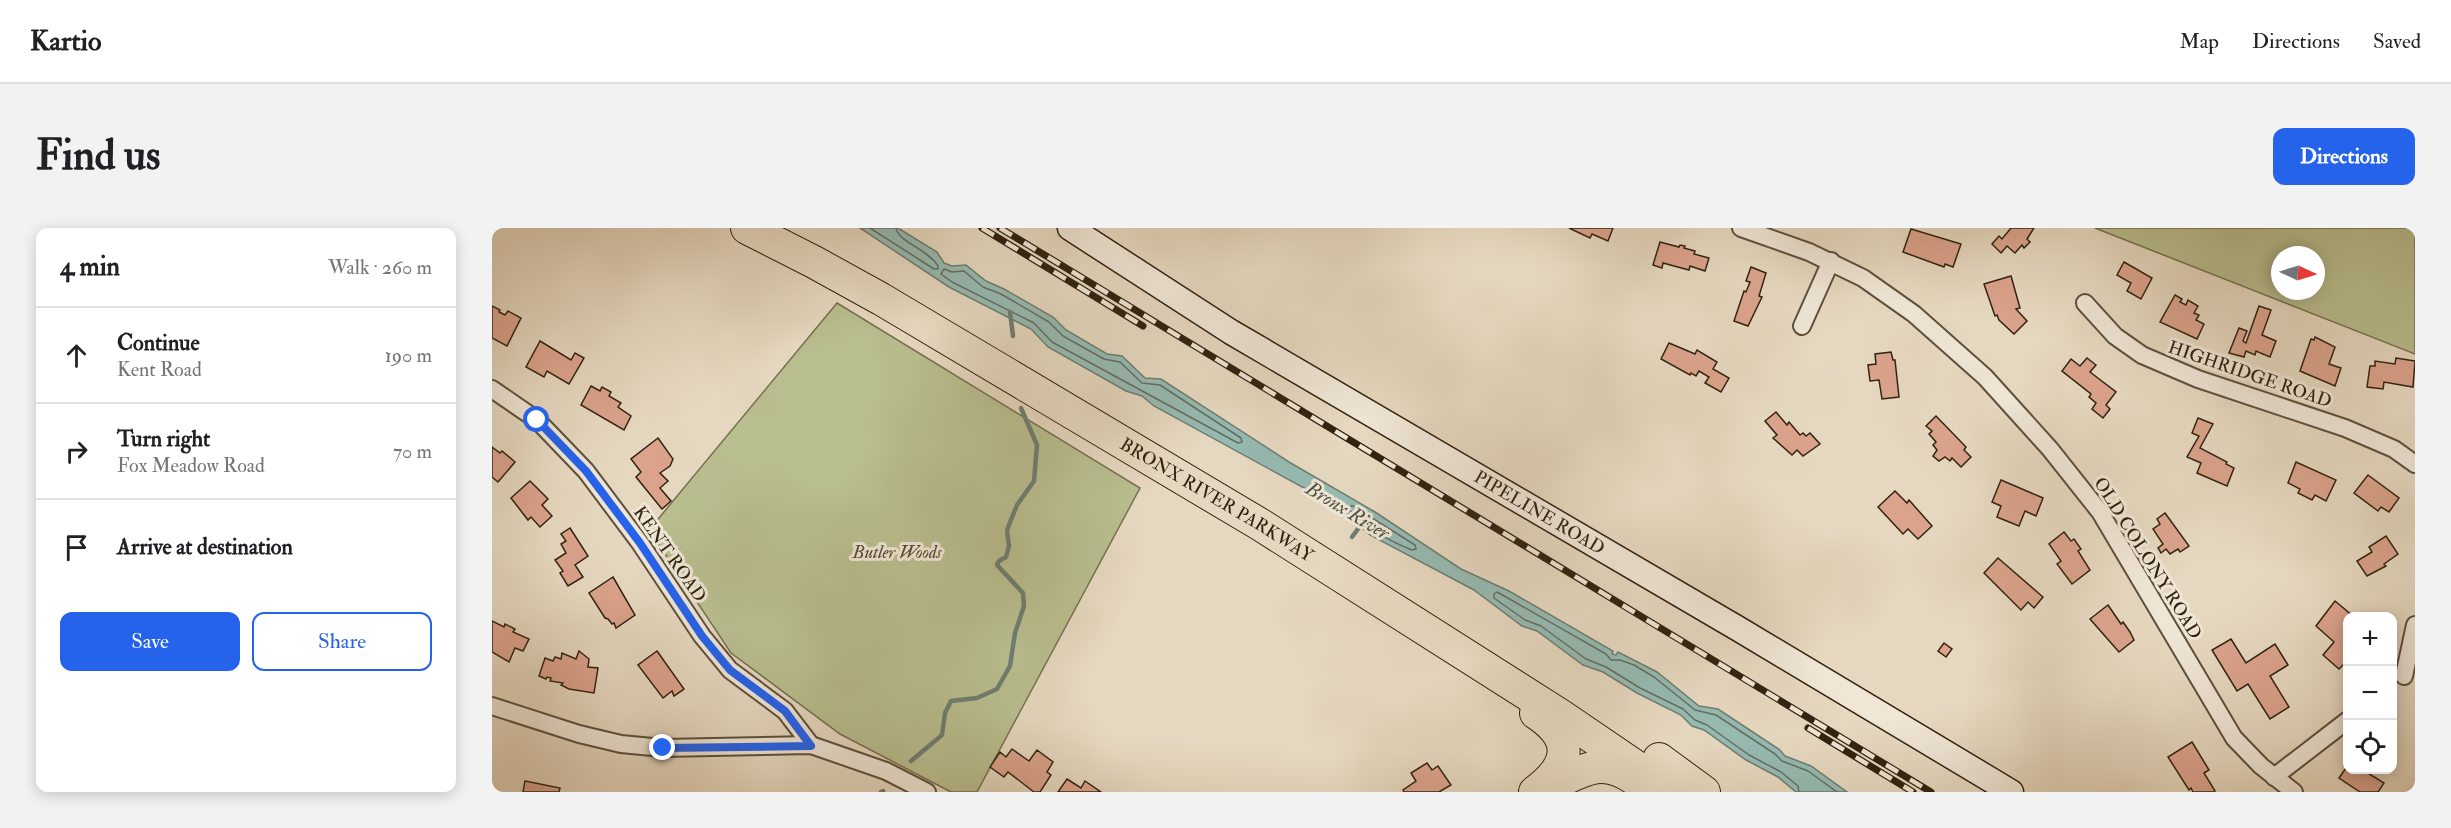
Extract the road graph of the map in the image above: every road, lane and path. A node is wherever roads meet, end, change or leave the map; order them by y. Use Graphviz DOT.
graph roads {
  1 [pos="747,228"];
  2 [pos="797,228"];
  3 [pos="1070,228"];
  4 [pos="1741,228"];
  5 [pos="1759,231"];
  6 [pos="1831,261"];
  7 [pos="2085,303"];
  8 [pos="1802,326"];
  9 [pos="492,389"];
  10 [pos="2415,464"];
  11 [pos="2415,625"];
  12 [pos="1448,644"];
  13 [pos="2404,676"];
  14 [pos="492,706"];
  15 [pos="2343,724"];
  16 [pos="811,746"];
  17 [pos="2274,777"];
  18 [pos="927,792"];
  19 [pos="1537,792"];
  20 [pos="1653,792"];
  21 [pos="1673,792"];
  22 [pos="1704,792"];
  23 [pos="2011,792"];
  24 [pos="2294,792"];
  1 -- 12 [label="highway, BRONX RIVER PARKWAY"];
  2 -- 22 [label="highway, BRONX RIVER PARKWAY"];
  3 -- 23 [label="street, PIPELINE ROAD"];
  4 -- 5 [label="street, OLD COLONY ROAD"];
  5 -- 6 [label="street, OLD COLONY ROAD"];
  6 -- 8 [label="street"];
  6 -- 17 [label="street, OLD COLONY ROAD"];
  7 -- 10 [label="street, HIGHRIDGE ROAD"];
  9 -- 16 [label="street, KENT ROAD"];
  11 -- 13 [label="street"];
  12 -- 19 [label="highway"];
  12 -- 21 [label="highway, BRONX RIVER PARKWAY"];
  14 -- 16 [label="street"];
  15 -- 17 [label="street"];
  16 -- 18 [label="street"];
  17 -- 24 [label="street, OLD COLONY ROAD"];
  19 -- 20 [label="highway"];
}
